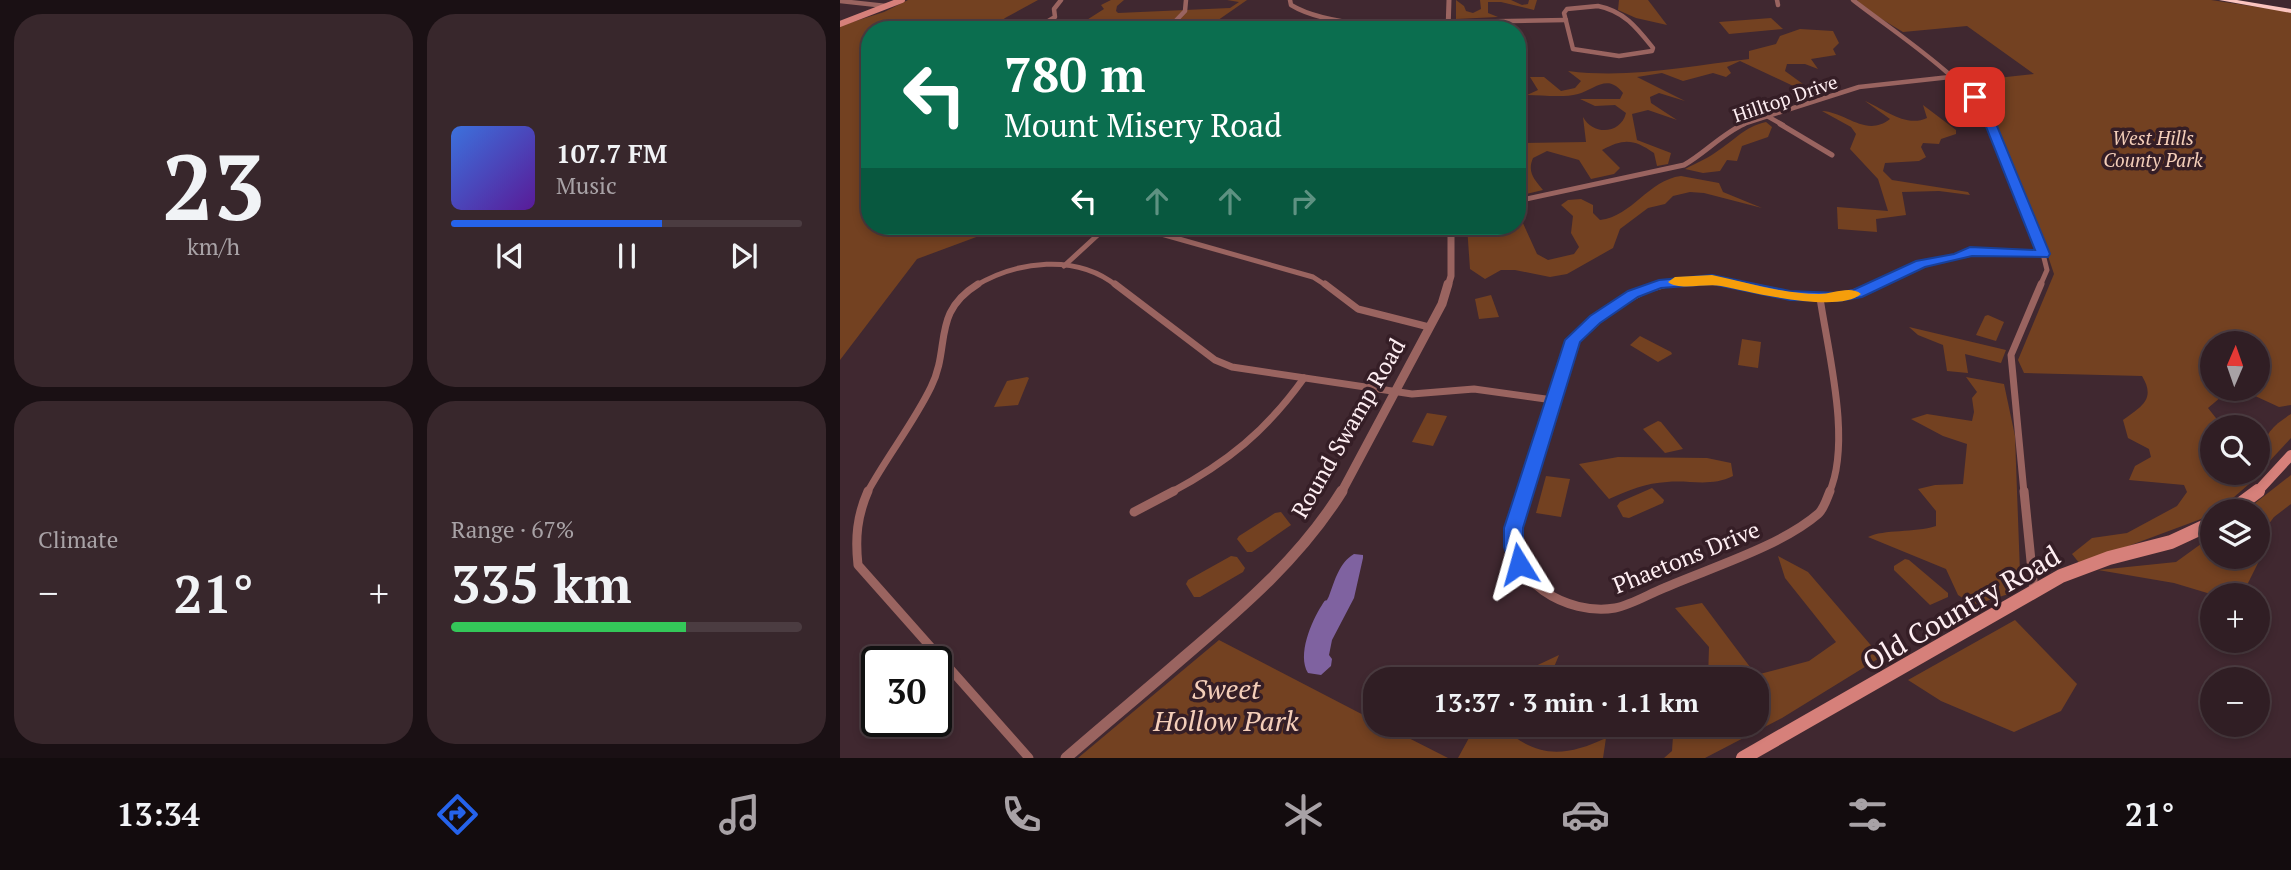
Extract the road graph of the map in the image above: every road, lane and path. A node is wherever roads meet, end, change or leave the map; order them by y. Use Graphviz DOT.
graph roads {
  1 [pos="902,0"];
  2 [pos="1062,0"];
  3 [pos="1186,0"];
  4 [pos="1290,0"];
  5 [pos="1449,0"];
  6 [pos="1853,0"];
  7 [pos="2223,0"];
  8 [pos="2237,0"];
  9 [pos="840,1"];
  10 [pos="886,6"];
  11 [pos="2291,10"];
  12 [pos="1566,20"];
  13 [pos="1050,21"];
  14 [pos="1176,21"];
  15 [pos="1348,21"];
  16 [pos="1448,21"];
  17 [pos="1526,22"];
  18 [pos="840,24"];
  19 [pos="1951,77"];
  20 [pos="1767,116"];
  21 [pos="1832,155"];
  22 [pos="1526,199"];
  23 [pos="1098,235"];
  24 [pos="1165,235"];
  25 [pos="1451,235"];
  26 [pos="2043,254"];
  27 [pos="1064,265"];
  28 [pos="1820,298"];
  29 [pos="1429,327"];
  30 [pos="1304,378"];
  31 [pos="1394,392"];
  32 [pos="1553,400"];
  33 [pos="2291,455"];
  34 [pos="2249,499"];
  35 [pos="1134,512"];
  36 [pos="2200,529"];
  37 [pos="2034,592"];
  38 [pos="1029,758"];
  39 [pos="1066,758"];
  40 [pos="1743,758"];
  1 -- 10 [label="main road"];
  2 -- 13 [label="street"];
  3 -- 14 [label="street"];
  4 -- 15 [label="street"];
  5 -- 16 [label="street"];
  6 -- 19 [label="street"];
  7 -- 11 [label="highway"];
  8 -- 11 [label="highway"];
  9 -- 10 [label="street"];
  10 -- 18 [label="main road"];
  12 -- 12 [label="street"];
  12 -- 17 [label="street"];
  19 -- 20 [label="street, Hilltop Drive"];
  19 -- 26 [label="street"];
  20 -- 21 [label="street"];
  20 -- 22 [label="street, Hilltop Drive"];
  23 -- 27 [label="street"];
  24 -- 29 [label="street"];
  25 -- 29 [label="street, Round Swamp Road"];
  26 -- 28 [label="street, Phaetons Drive"];
  26 -- 37 [label="street"];
  27 -- 30 [label="street"];
  27 -- 38 [label="street"];
  28 -- 32 [label="street, Phaetons Drive"];
  28 -- 32 [label="street, Phaetons Drive"];
  29 -- 31 [label="street, Round Swamp Road"];
  30 -- 31 [label="street"];
  30 -- 35 [label="street"];
  31 -- 32 [label="street"];
  31 -- 39 [label="street, Round Swamp Road"];
  33 -- 34 [label="main road"];
  36 -- 37 [label="main road, Old Country Road"];
  37 -- 40 [label="main road, Old Country Road"];
}
